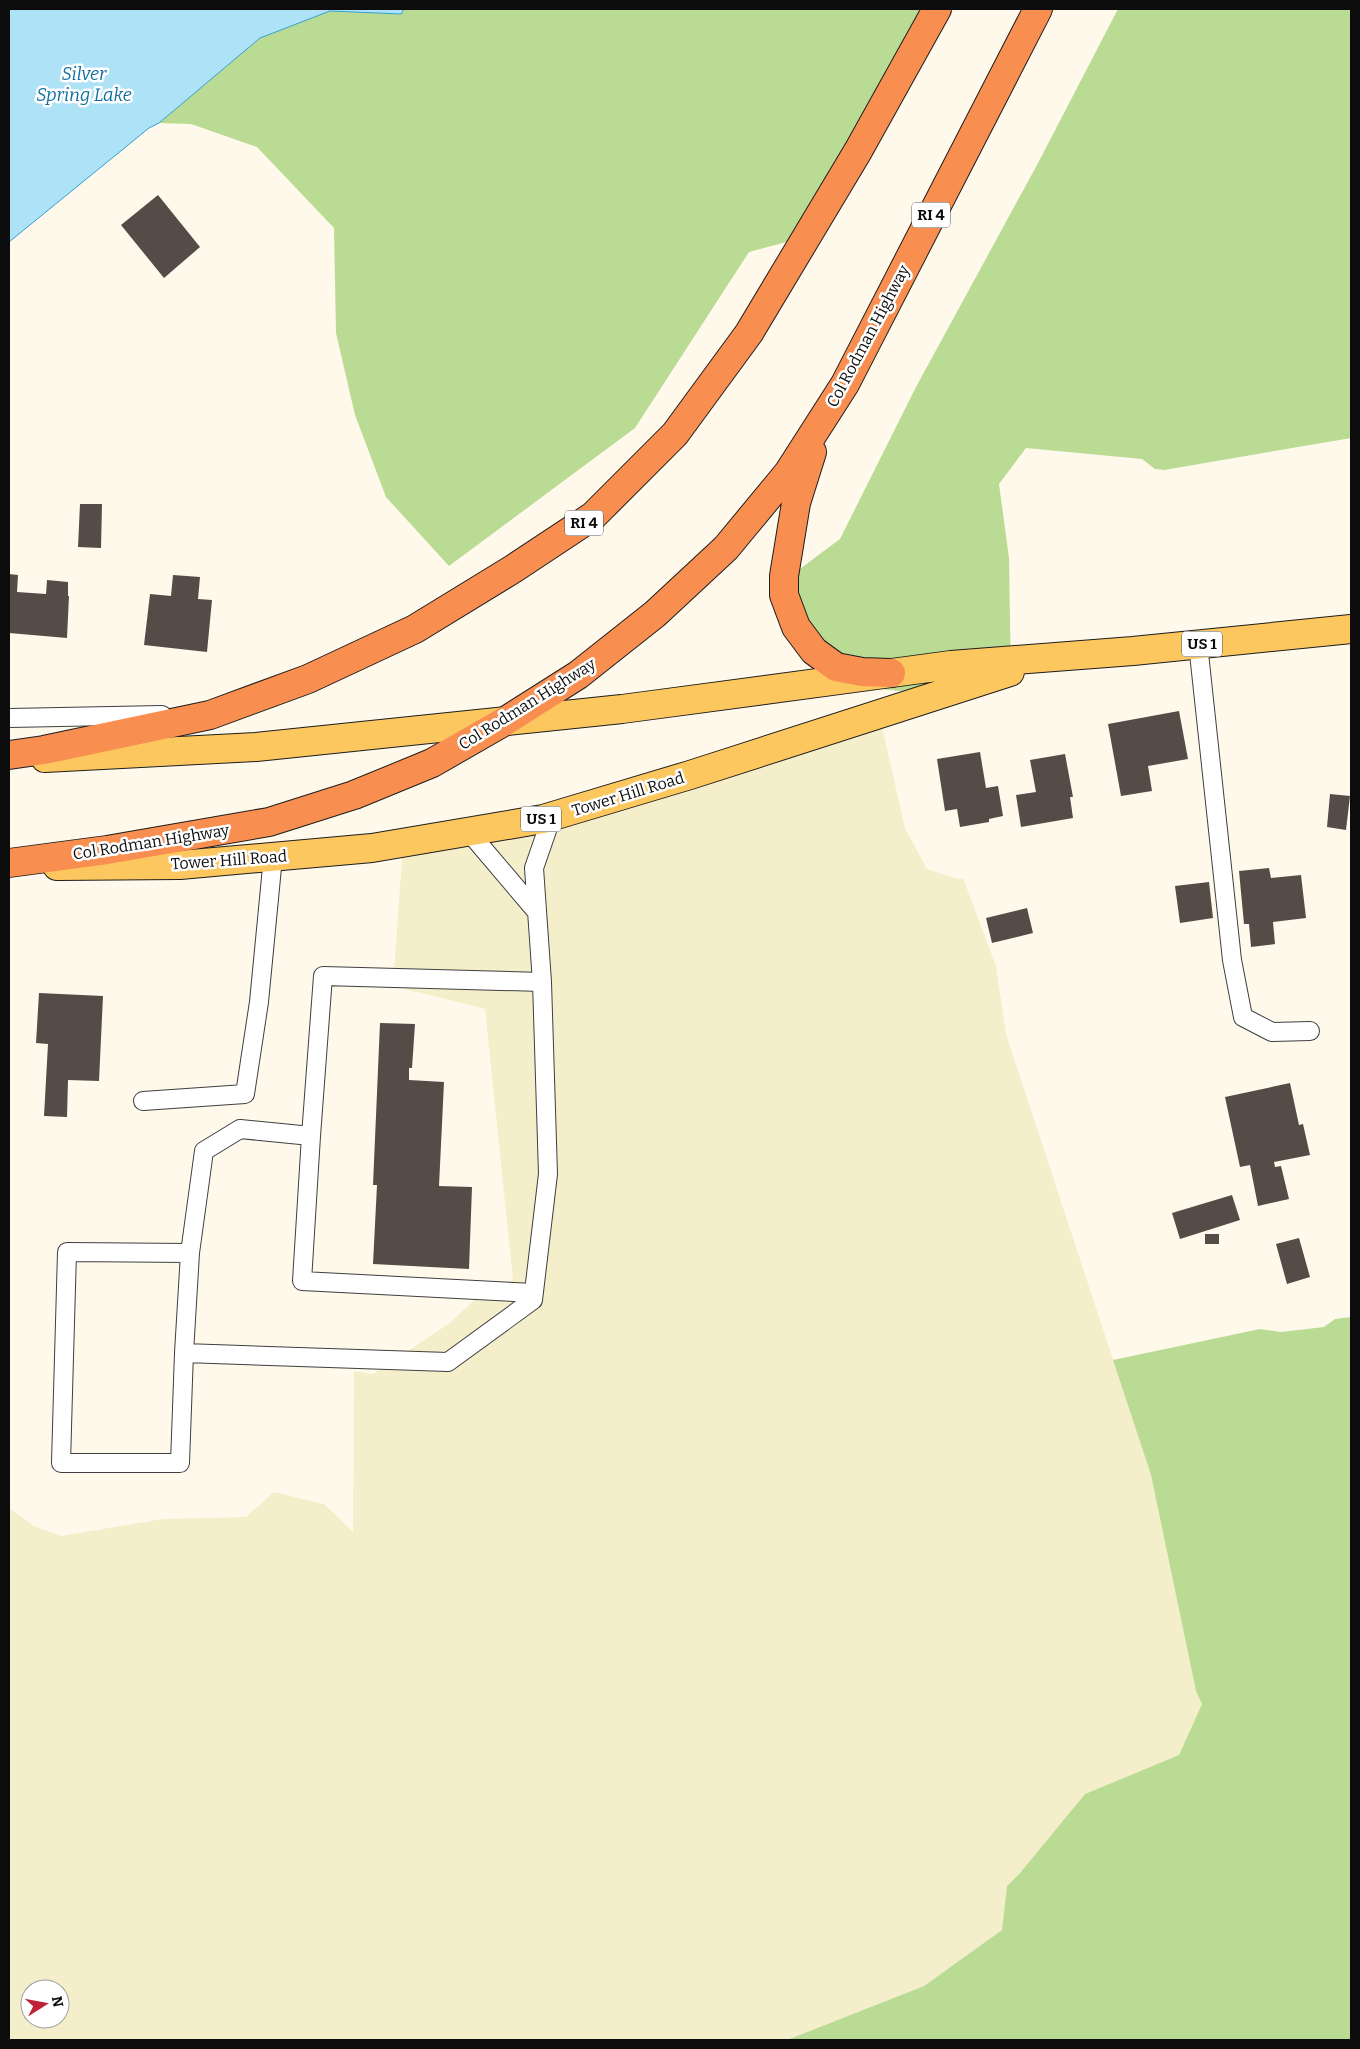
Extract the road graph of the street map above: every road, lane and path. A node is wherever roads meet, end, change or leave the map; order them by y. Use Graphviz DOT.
graph roads {
  1 [pos="937,9"];
  2 [pos="1038,9"];
  3 [pos="822,420"];
  4 [pos="1351,629"];
  5 [pos="1198,644"];
  6 [pos="1052,658"];
  7 [pos="891,673"];
  8 [pos="210,715"];
  9 [pos="9,718"];
  10 [pos="507,720"];
  11 [pos="9,755"];
  12 [pos="9,760"];
  13 [pos="552,816"];
  14 [pos="468,832"];
  15 [pos="273,857"];
  16 [pos="9,865"];
  17 [pos="536,911"];
  18 [pos="542,982"];
  19 [pos="1310,1031"];
  20 [pos="143,1101"];
  21 [pos="311,1136"];
  22 [pos="190,1253"];
  23 [pos="534,1293"];
  24 [pos="184,1353"];
  1 -- 8 [label="highway, RI 4"];
  2 -- 3 [label="highway, Col Rodman Highway / RI 4"];
  3 -- 7 [label="highway"];
  3 -- 10 [label="highway, Col Rodman Highway / RI 4"];
  4 -- 5 [label="main road, Tower Hill Road / US 1"];
  5 -- 6 [label="main road, Tower Hill Road / US 1"];
  5 -- 19 [label="lane"];
  6 -- 7 [label="main road, Tower Hill Road / US 1"];
  6 -- 13 [label="main road, Tower Hill Road / US 1"];
  7 -- 10 [label="main road, Tower Hill Road / US 1"];
  8 -- 9 [label="lane"];
  8 -- 11 [label="highway, RI 4"];
  10 -- 12 [label="main road, Tower Hill Road / US 1"];
  10 -- 16 [label="highway, Col Rodman Highway / RI 4"];
  13 -- 14 [label="main road, Tower Hill Road / US 1"];
  13 -- 17 [label="lane"];
  14 -- 15 [label="main road, Tower Hill Road / US 1"];
  14 -- 17 [label="lane"];
  15 -- 16 [label="main road, Tower Hill Road / US 1"];
  15 -- 20 [label="lane"];
  17 -- 18 [label="lane"];
  18 -- 21 [label="lane"];
  18 -- 23 [label="lane"];
  21 -- 22 [label="lane"];
  21 -- 23 [label="lane"];
  22 -- 24 [label="lane"];
  22 -- 24 [label="lane"];
  23 -- 24 [label="lane"];
}
